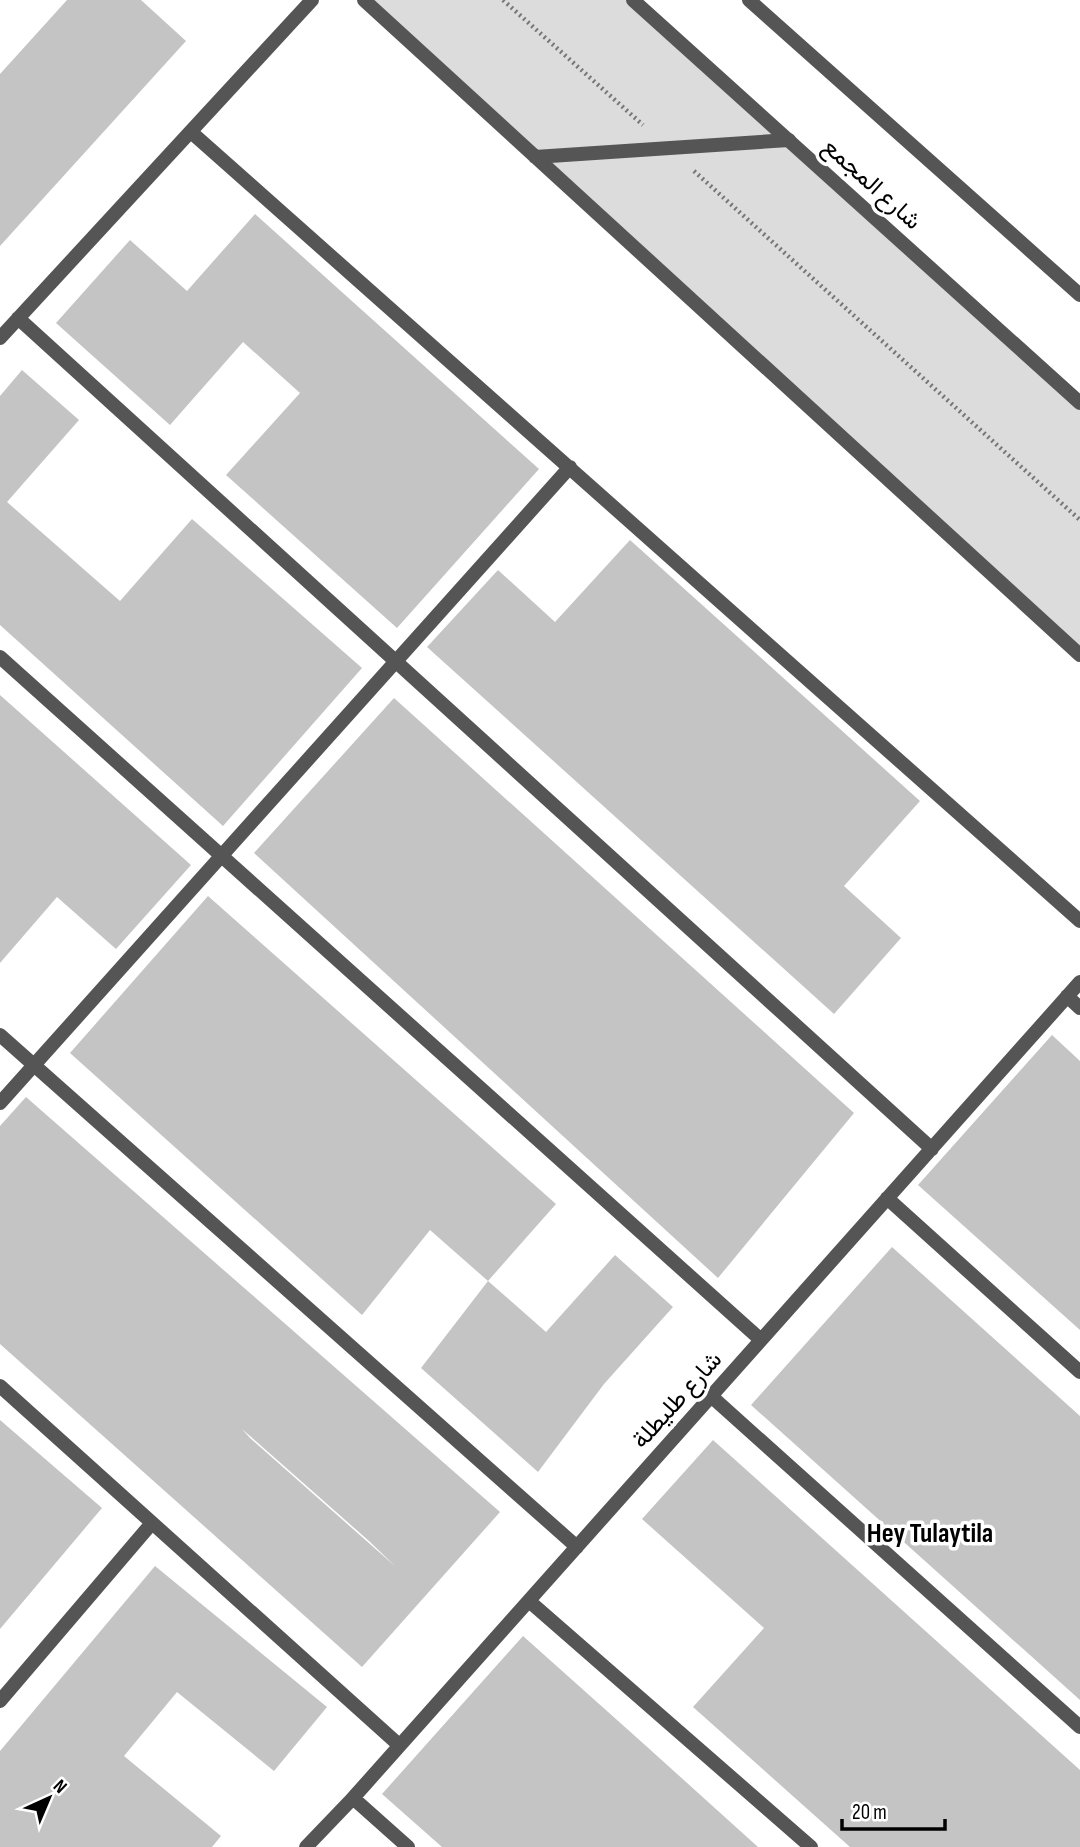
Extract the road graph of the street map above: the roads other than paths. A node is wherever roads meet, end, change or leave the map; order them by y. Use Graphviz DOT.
graph roads {
  1 [pos="312,0"];
  2 [pos="364,0"];
  3 [pos="633,0"];
  4 [pos="749,0"];
  5 [pos="191,132"];
  6 [pos="789,140"];
  7 [pos="535,157"];
  8 [pos="1080,295"];
  9 [pos="18,318"];
  10 [pos="0,338"];
  11 [pos="1080,402"];
  12 [pos="570,467"];
  13 [pos="1080,655"];
  14 [pos="0,657"];
  15 [pos="396,662"];
  16 [pos="221,856"];
  17 [pos="1080,921"];
  18 [pos="1080,982"];
  19 [pos="1067,996"];
  20 [pos="1080,1008"];
  21 [pos="0,1035"];
  22 [pos="34,1065"];
  23 [pos="0,1103"];
  24 [pos="932,1149"];
  25 [pos="887,1198"];
  26 [pos="761,1340"];
  27 [pos="1080,1372"];
  28 [pos="0,1386"];
  29 [pos="711,1396"];
  30 [pos="152,1522"];
  31 [pos="577,1547"];
  32 [pos="529,1601"];
  33 [pos="0,1701"];
  34 [pos="1080,1727"];
  35 [pos="399,1745"];
  36 [pos="353,1798"];
  37 [pos="306,1847"];
  38 [pos="408,1847"];
  39 [pos="811,1847"];
  1 -- 5 [label="street"];
  2 -- 7 [label="street"];
  3 -- 6 [label="street, شارع المجمع"];
  4 -- 8 [label="street"];
  5 -- 9 [label="street"];
  5 -- 12 [label="street"];
  6 -- 7 [label="street"];
  6 -- 11 [label="street, شارع المجمع"];
  7 -- 13 [label="street"];
  9 -- 10 [label="street"];
  9 -- 15 [label="street"];
  12 -- 15 [label="street"];
  12 -- 17 [label="street"];
  14 -- 16 [label="street"];
  15 -- 16 [label="street"];
  15 -- 24 [label="street"];
  16 -- 22 [label="street"];
  16 -- 26 [label="street"];
  18 -- 19 [label="street, شارع طليطلة"];
  19 -- 20 [label="street"];
  19 -- 24 [label="street, شارع طليطلة"];
  21 -- 22 [label="street"];
  22 -- 23 [label="street"];
  22 -- 31 [label="street"];
  24 -- 25 [label="street, شارع طليطلة"];
  25 -- 26 [label="street, شارع طليطلة"];
  25 -- 27 [label="street"];
  26 -- 29 [label="street, شارع طليطلة"];
  28 -- 30 [label="street"];
  29 -- 31 [label="street, شارع طليطلة"];
  29 -- 34 [label="street"];
  30 -- 33 [label="street"];
  30 -- 35 [label="street"];
  31 -- 32 [label="street, شارع طليطلة"];
  32 -- 35 [label="street, شارع طليطلة"];
  32 -- 39 [label="street"];
  35 -- 36 [label="street, شارع طليطلة"];
  36 -- 37 [label="street, شارع طليطلة"];
  36 -- 38 [label="street"];
}
